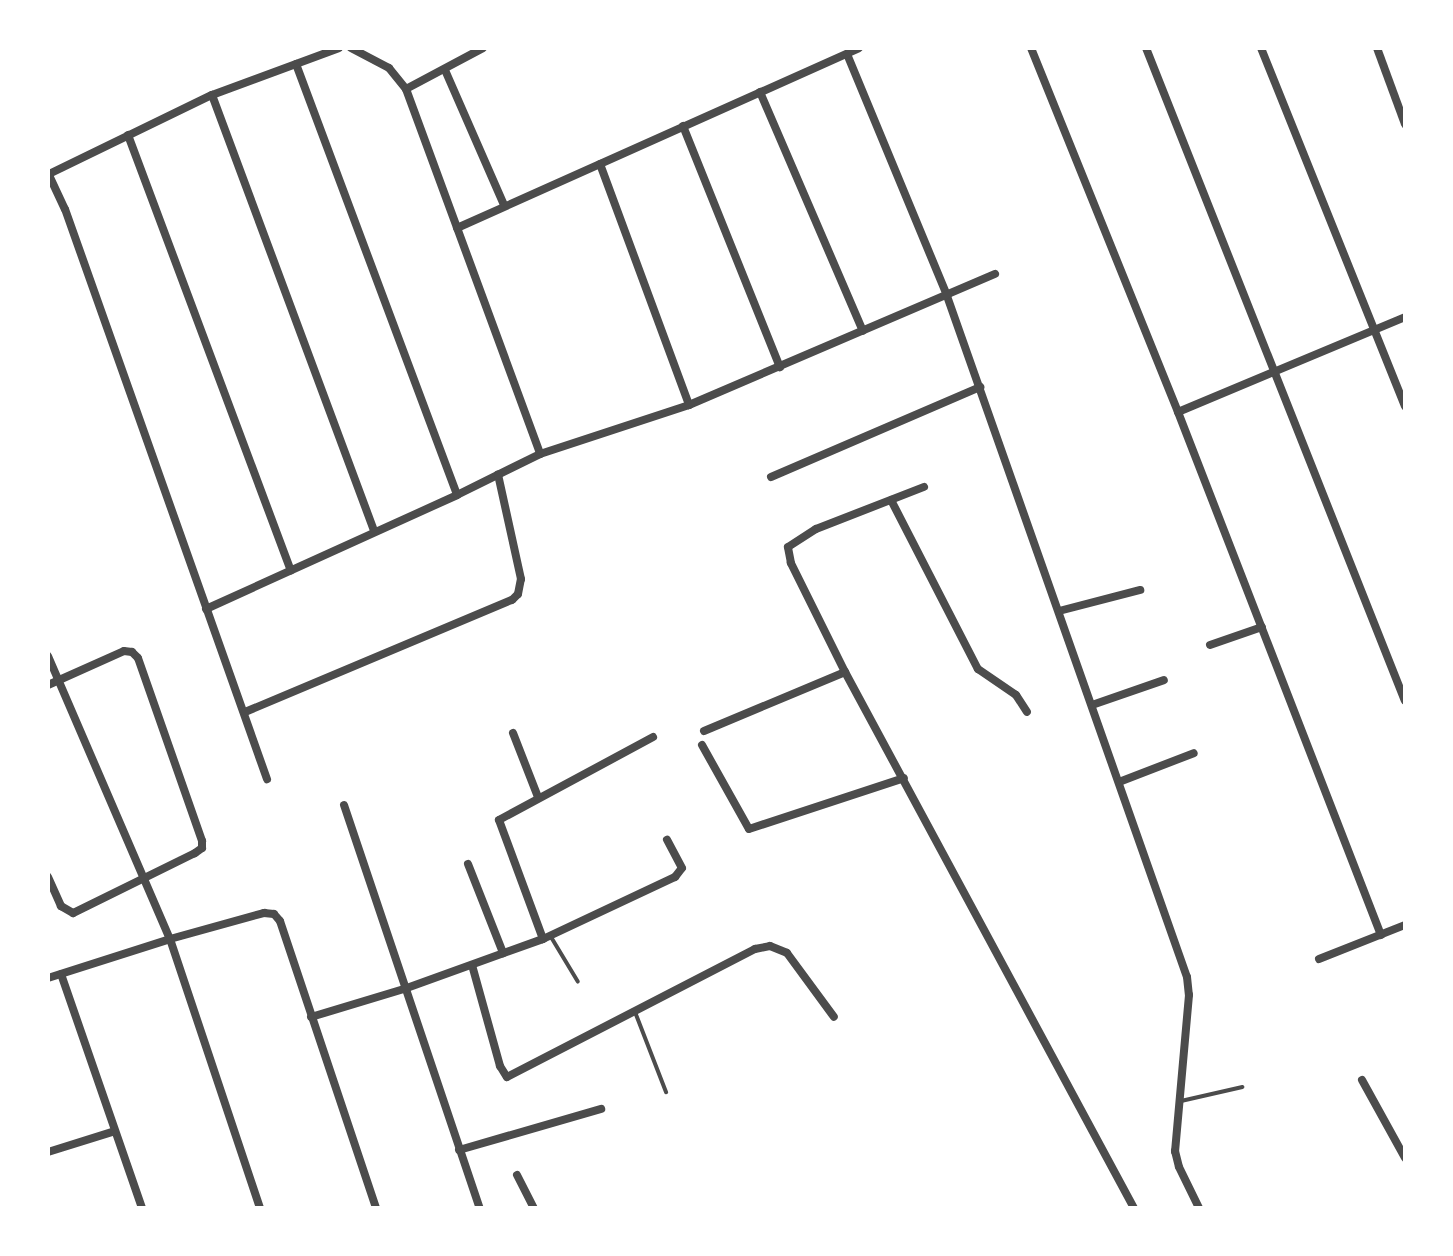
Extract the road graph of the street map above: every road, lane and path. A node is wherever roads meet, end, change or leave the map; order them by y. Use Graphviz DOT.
graph roads {
  1 [pos="339,48"];
  2 [pos="351,48"];
  3 [pos="483,48"];
  4 [pos="859,48"];
  5 [pos="1031,48"];
  6 [pos="1146,48"];
  7 [pos="1261,48"];
  8 [pos="1377,48"];
  9 [pos="847,54"];
  10 [pos="296,64"];
  11 [pos="445,70"];
  12 [pos="406,89"];
  13 [pos="760,92"];
  14 [pos="212,95"];
  15 [pos="1405,124"];
  16 [pos="683,126"];
  17 [pos="128,135"];
  18 [pos="600,164"];
  19 [pos="48,173"];
  20 [pos="504,205"];
  21 [pos="457,228"];
  22 [pos="995,274"];
  23 [pos="947,296"];
  24 [pos="1405,317"];
  25 [pos="1375,330"];
  26 [pos="863,331"];
  27 [pos="780,367"];
  28 [pos="1274,372"];
  29 [pos="980,387"];
  30 [pos="689,405"];
  31 [pos="1405,406"];
  32 [pos="1178,412"];
  33 [pos="540,454"];
  34 [pos="498,474"];
  35 [pos="771,477"];
  36 [pos="924,487"];
  37 [pos="457,495"];
  38 [pos="891,500"];
  39 [pos="374,531"];
  40 [pos="291,570"];
  41 [pos="1140,590"];
  42 [pos="206,609"];
  43 [pos="1059,611"];
  44 [pos="1262,627"];
  45 [pos="1210,645"];
  46 [pos="48,656"];
  47 [pos="845,672"];
  48 [pos="59,680"];
  49 [pos="1164,680"];
  50 [pos="48,685"];
  51 [pos="1405,701"];
  52 [pos="1092,705"];
  53 [pos="245,712"];
  54 [pos="1027,712"];
  55 [pos="704,731"];
  56 [pos="513,733"];
  57 [pos="653,737"];
  58 [pos="702,745"];
  59 [pos="1194,753"];
  60 [pos="904,778"];
  61 [pos="267,779"];
  62 [pos="1119,782"];
  63 [pos="538,797"];
  64 [pos="344,805"];
  65 [pos="667,840"];
  66 [pos="468,864"];
  67 [pos="48,877"];
  68 [pos="146,879"];
  69 [pos="1405,925"];
  70 [pos="1381,935"];
  71 [pos="547,937"];
  72 [pos="170,939"];
  73 [pos="503,953"];
  74 [pos="1319,959"];
  75 [pos="472,965"];
  76 [pos="61,974"];
  77 [pos="48,978"];
  78 [pos="578,982"];
  79 [pos="404,989"];
  80 [pos="635,1012"];
  81 [pos="311,1017"];
  82 [pos="834,1017"];
  83 [pos="1362,1080"];
  84 [pos="1242,1087"];
  85 [pos="666,1092"];
  86 [pos="1179,1102"];
  87 [pos="601,1109"];
  88 [pos="115,1131"];
  89 [pos="459,1150"];
  90 [pos="48,1152"];
  91 [pos="1404,1155"];
  92 [pos="517,1175"];
  93 [pos="142,1208"];
  94 [pos="260,1208"];
  95 [pos="376,1208"];
  96 [pos="480,1208"];
  97 [pos="534,1208"];
  98 [pos="1134,1208"];
  99 [pos="1199,1208"];
  1 -- 10 [label="street"];
  2 -- 12 [label="street"];
  3 -- 11 [label="street"];
  4 -- 9 [label="street"];
  5 -- 32 [label="street"];
  6 -- 28 [label="street"];
  7 -- 25 [label="street"];
  8 -- 15 [label="street"];
  9 -- 13 [label="street"];
  9 -- 23 [label="street"];
  10 -- 14 [label="street"];
  10 -- 37 [label="street"];
  11 -- 12 [label="street"];
  11 -- 20 [label="street"];
  12 -- 21 [label="street"];
  13 -- 16 [label="street"];
  13 -- 26 [label="street"];
  14 -- 17 [label="street"];
  14 -- 39 [label="street"];
  16 -- 18 [label="street"];
  16 -- 27 [label="street"];
  17 -- 19 [label="street"];
  17 -- 40 [label="street"];
  18 -- 20 [label="street"];
  18 -- 30 [label="street"];
  19 -- 42 [label="street"];
  20 -- 21 [label="street"];
  21 -- 33 [label="street"];
  22 -- 23 [label="street"];
  23 -- 26 [label="street"];
  23 -- 29 [label="street"];
  24 -- 25 [label="street"];
  25 -- 28 [label="street"];
  25 -- 31 [label="street"];
  26 -- 27 [label="street"];
  27 -- 30 [label="street"];
  28 -- 32 [label="street"];
  28 -- 51 [label="street"];
  29 -- 35 [label="street"];
  29 -- 43 [label="street"];
  30 -- 33 [label="street"];
  32 -- 44 [label="street"];
  33 -- 34 [label="street"];
  34 -- 37 [label="street"];
  34 -- 53 [label="street"];
  36 -- 38 [label="street"];
  37 -- 39 [label="street"];
  38 -- 47 [label="street"];
  38 -- 54 [label="street"];
  39 -- 40 [label="street"];
  40 -- 42 [label="street"];
  41 -- 43 [label="street"];
  42 -- 53 [label="street"];
  43 -- 52 [label="street"];
  44 -- 45 [label="street"];
  44 -- 70 [label="street"];
  46 -- 48 [label="street"];
  47 -- 55 [label="street"];
  47 -- 60 [label="street"];
  48 -- 50 [label="street"];
  48 -- 68 [label="street"];
  48 -- 68 [label="street"];
  49 -- 52 [label="street"];
  52 -- 62 [label="street"];
  53 -- 61 [label="street"];
  56 -- 63 [label="street"];
  57 -- 63 [label="street"];
  58 -- 60 [label="street"];
  59 -- 62 [label="street"];
  60 -- 98 [label="street"];
  62 -- 86 [label="street"];
  63 -- 71 [label="street"];
  64 -- 79 [label="street"];
  65 -- 71 [label="street"];
  66 -- 73 [label="street"];
  67 -- 68 [label="street"];
  68 -- 72 [label="street"];
  69 -- 70 [label="street"];
  70 -- 74 [label="street"];
  71 -- 73 [label="street"];
  71 -- 78 [label="lane"];
  72 -- 76 [label="street"];
  72 -- 81 [label="street"];
  72 -- 94 [label="street"];
  73 -- 75 [label="street"];
  75 -- 79 [label="street"];
  75 -- 80 [label="street"];
  76 -- 77 [label="street"];
  76 -- 88 [label="street"];
  79 -- 81 [label="street"];
  79 -- 89 [label="street"];
  80 -- 82 [label="street"];
  80 -- 85 [label="lane"];
  81 -- 95 [label="street"];
  83 -- 91 [label="street"];
  84 -- 86 [label="lane"];
  86 -- 99 [label="street"];
  87 -- 89 [label="street"];
  88 -- 90 [label="street"];
  88 -- 93 [label="street"];
  89 -- 96 [label="street"];
  92 -- 97 [label="street"];
}
